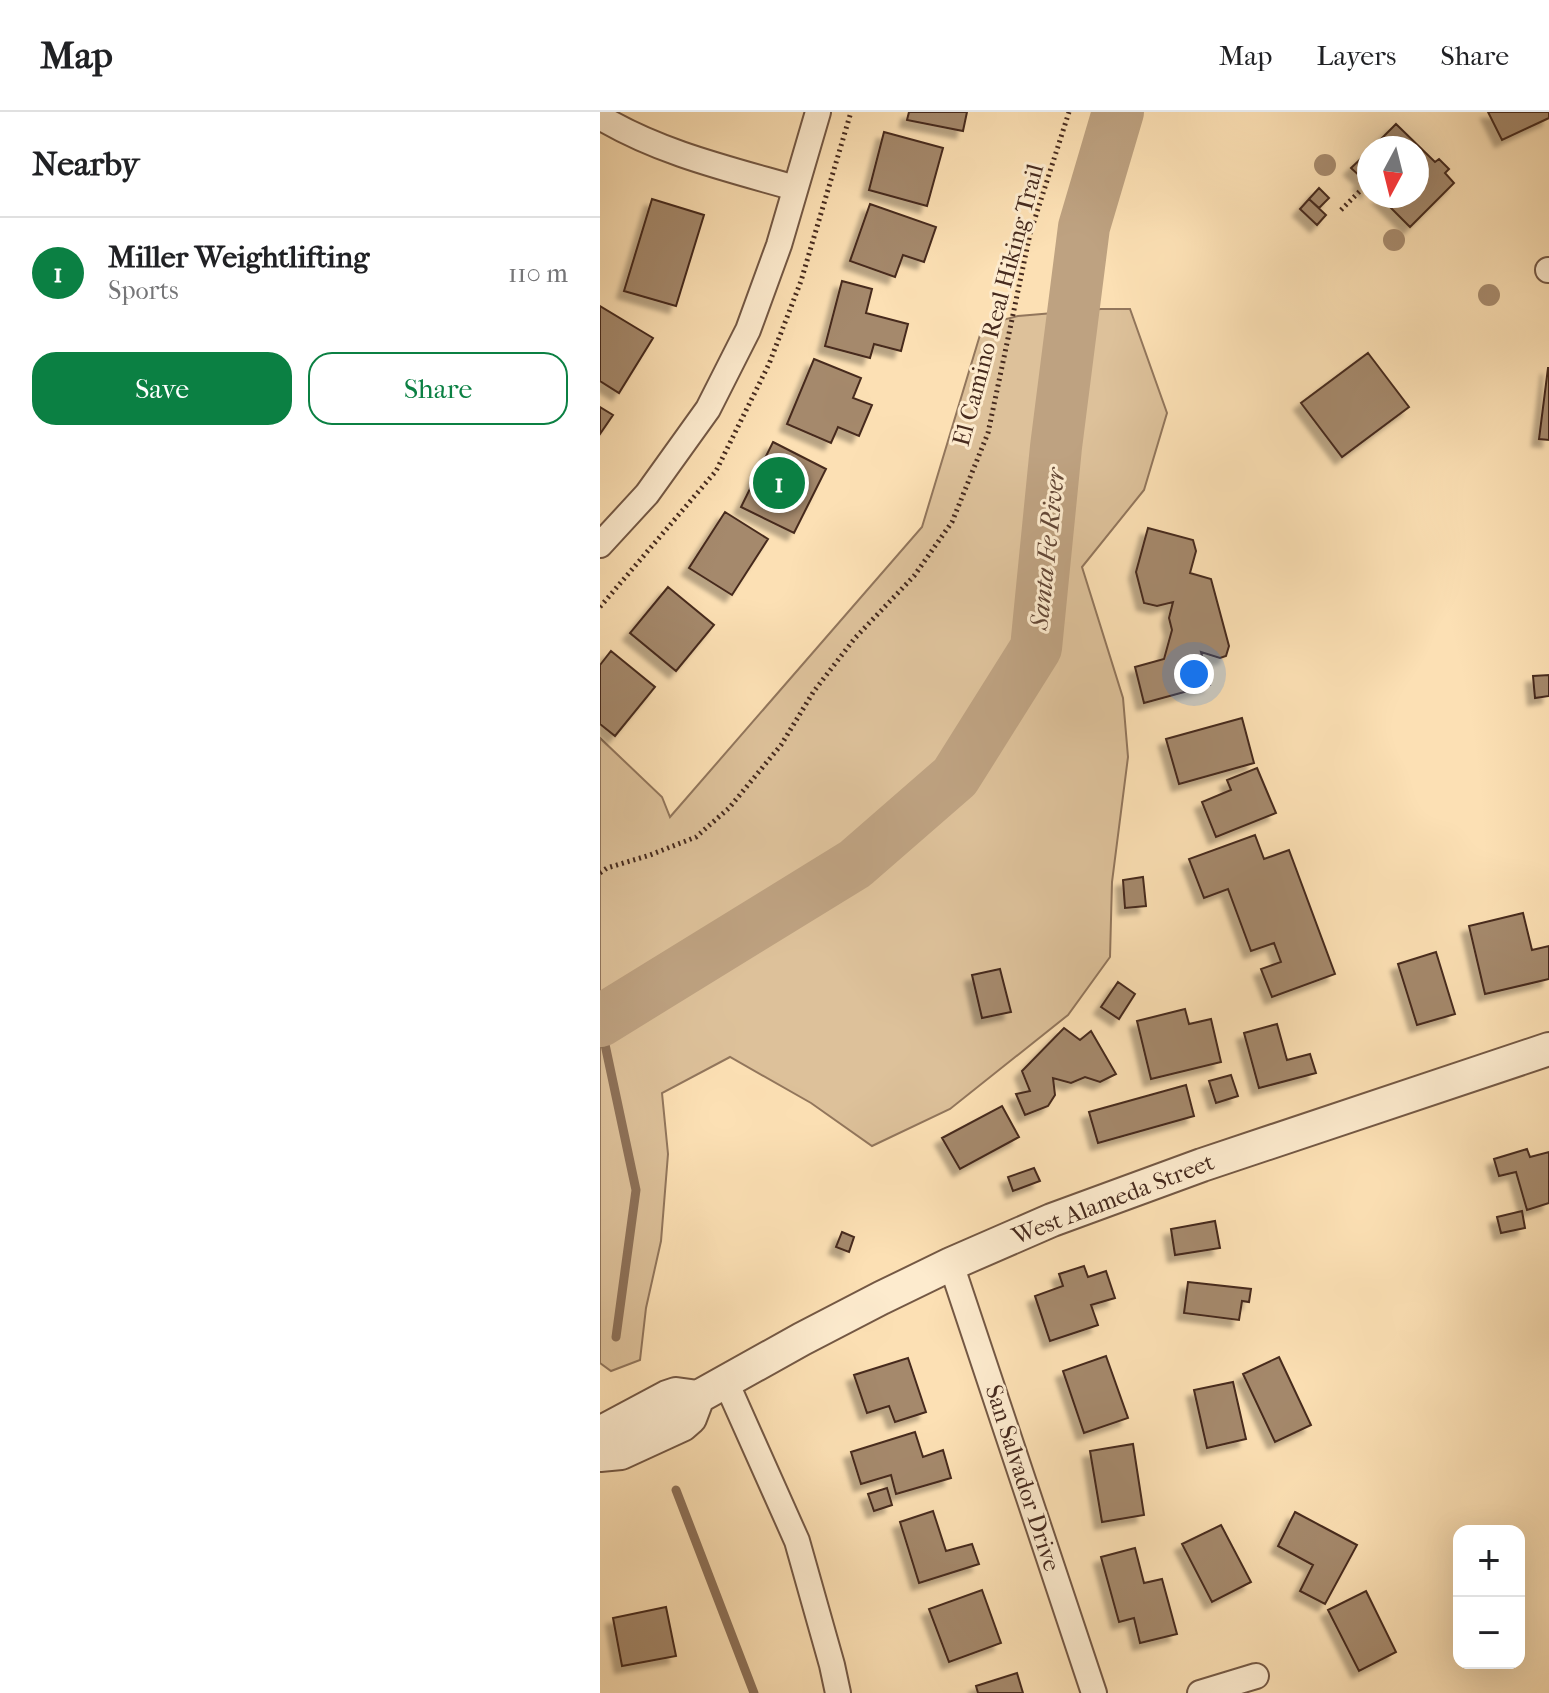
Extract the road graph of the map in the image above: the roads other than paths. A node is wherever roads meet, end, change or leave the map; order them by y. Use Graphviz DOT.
graph roads {
  1 [pos="818,112"];
  2 [pos="600,117"];
  3 [pos="795,188"];
  4 [pos="600,545"];
  5 [pos="1549,1049"];
  6 [pos="951,1264"];
  7 [pos="726,1382"];
  8 [pos="698,1397"];
  9 [pos="600,1433"];
  10 [pos="600,1455"];
  11 [pos="1256,1676"];
  12 [pos="838,1693"];
  13 [pos="1094,1693"];
  14 [pos="1200,1693"];
  1 -- 3 [label="street"];
  2 -- 3 [label="street"];
  3 -- 4 [label="street"];
  5 -- 6 [label="street, West Alameda Street"];
  6 -- 7 [label="street, West Alameda Street"];
  6 -- 13 [label="street, San Salvador Drive"];
  7 -- 8 [label="street, West Alameda Street"];
  7 -- 12 [label="street"];
  8 -- 9 [label="street, West Alameda Street"];
  8 -- 10 [label="street, West Alameda Street"];
  11 -- 14 [label="street"];
}
